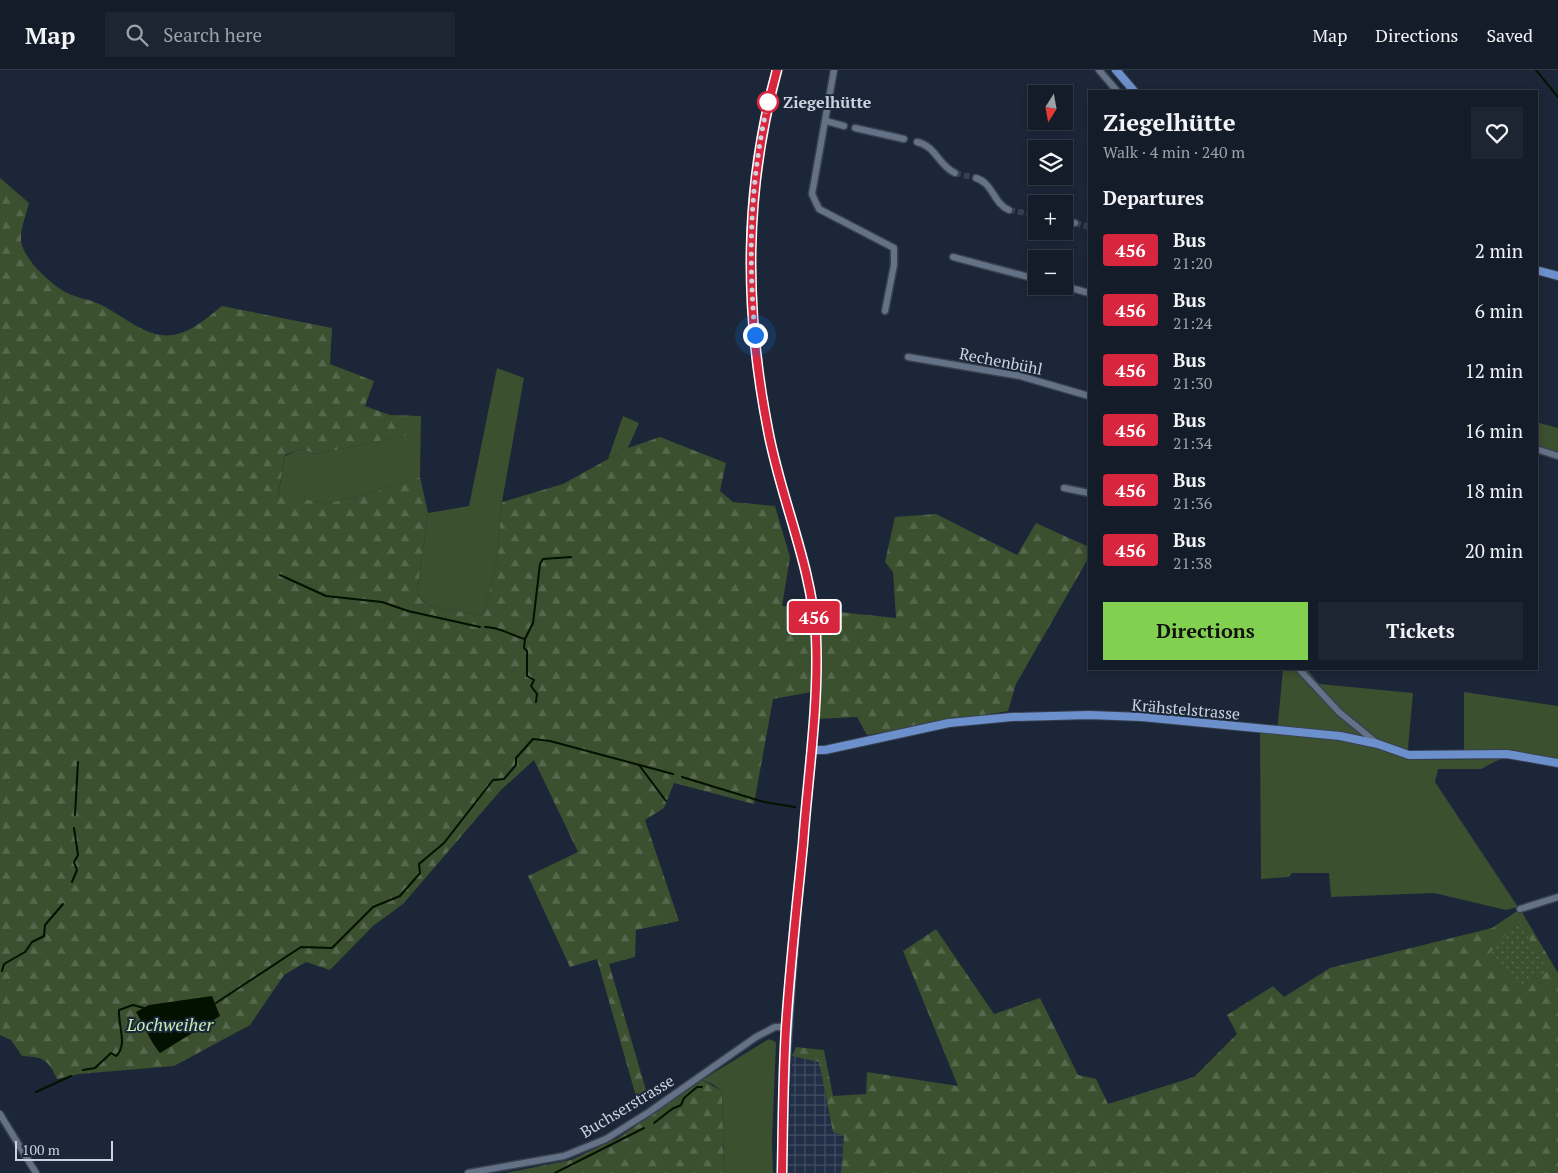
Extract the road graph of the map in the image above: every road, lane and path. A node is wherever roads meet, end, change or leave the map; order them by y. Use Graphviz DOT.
graph roads {
  1 [pos="777,70"];
  2 [pos="834,70"];
  3 [pos="1099,70"];
  4 [pos="1116,70"];
  5 [pos="1116,90"];
  6 [pos="1133,90"];
  7 [pos="826,122"];
  8 [pos="844,126"];
  9 [pos="856,128"];
  10 [pos="904,139"];
  11 [pos="917,142"];
  12 [pos="954,173"];
  13 [pos="976,178"];
  14 [pos="1009,210"];
  15 [pos="953,257"];
  16 [pos="1538,271"];
  17 [pos="1028,276"];
  18 [pos="1558,276"];
  19 [pos="1073,289"];
  20 [pos="1088,293"];
  21 [pos="885,312"];
  22 [pos="908,357"];
  23 [pos="1088,396"];
  24 [pos="1538,451"];
  25 [pos="1558,456"];
  26 [pos="1064,488"];
  27 [pos="1088,493"];
  28 [pos="1300,670"];
  29 [pos="1378,744"];
  30 [pos="811,750"];
  31 [pos="1558,762"];
  32 [pos="1558,897"];
  33 [pos="1520,909"];
  34 [pos="786,1027"];
  35 [pos="0,1114"];
  36 [pos="36,1173"];
  37 [pos="468,1173"];
  38 [pos="782,1173"];
  1 -- 30 [label="main road"];
  2 -- 7 [label="street"];
  3 -- 5 [label="street"];
  4 -- 6 [label="main road"];
  7 -- 8 [label="street"];
  7 -- 21 [label="street"];
  9 -- 10 [label="street"];
  11 -- 12 [label="street"];
  13 -- 14 [label="street"];
  15 -- 17 [label="street"];
  16 -- 18 [label="main road"];
  19 -- 20 [label="street"];
  22 -- 23 [label="street, Rechenbühl"];
  24 -- 25 [label="street"];
  26 -- 27 [label="street"];
  28 -- 29 [label="street"];
  29 -- 30 [label="main road, Krähstelstrasse"];
  29 -- 31 [label="main road, Krähstelstrasse"];
  30 -- 34 [label="main road"];
  32 -- 33 [label="street"];
  34 -- 37 [label="street, Buchserstrasse"];
  34 -- 38 [label="main road"];
  35 -- 36 [label="street"];
}
